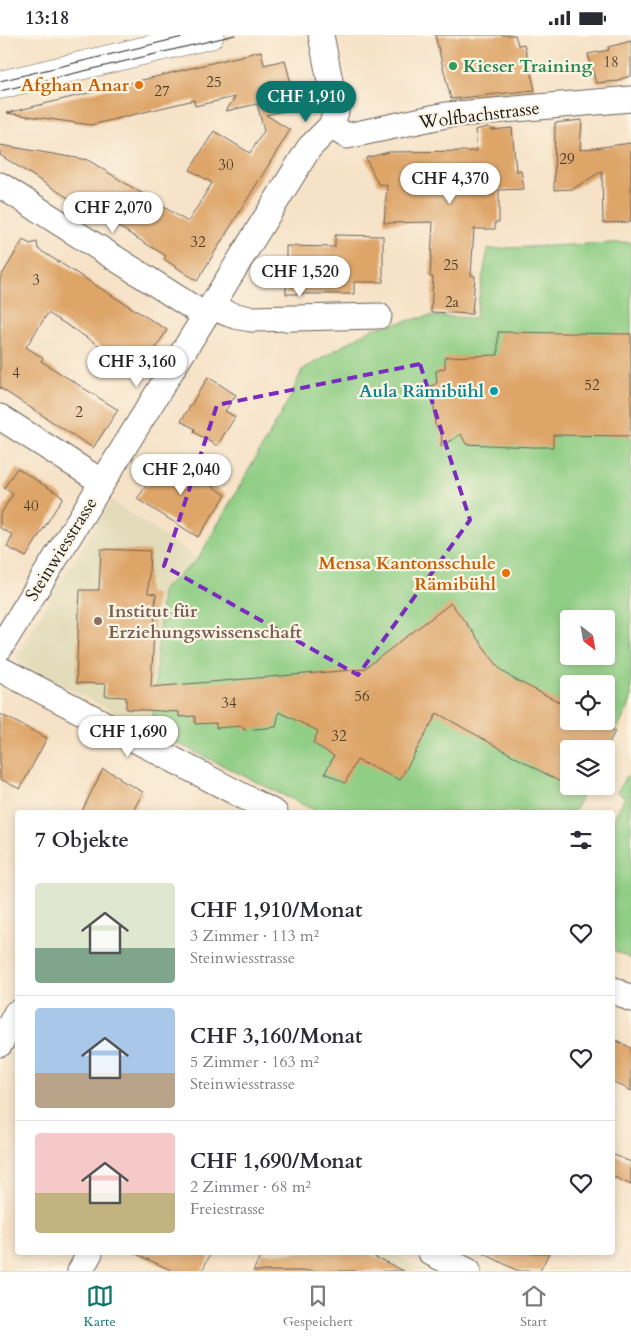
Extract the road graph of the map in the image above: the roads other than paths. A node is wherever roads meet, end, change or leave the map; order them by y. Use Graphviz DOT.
graph roads {
  1 [pos="210,35"];
  2 [pos="321,35"];
  3 [pos="0,85"];
  4 [pos="631,99"];
  5 [pos="331,127"];
  6 [pos="0,185"];
  7 [pos="209,311"];
  8 [pos="379,316"];
  9 [pos="0,417"];
  10 [pos="102,482"];
  11 [pos="0,648"];
  12 [pos="0,669"];
  13 [pos="269,810"];
  14 [pos="615,991"];
  15 [pos="631,999"];
  16 [pos="11,1010"];
  17 [pos="0,1044"];
  18 [pos="89,1255"];
  19 [pos="435,1255"];
  20 [pos="80,1271"];
  21 [pos="468,1271"];
  1 -- 3 [label="main road"];
  2 -- 5 [label="street"];
  4 -- 5 [label="street, Wolfbachstrasse"];
  5 -- 7 [label="street, Steinwiesstrasse"];
  6 -- 7 [label="street"];
  7 -- 8 [label="street"];
  7 -- 10 [label="street, Steinwiesstrasse"];
  9 -- 10 [label="street"];
  10 -- 11 [label="street, Steinwiesstrasse"];
  12 -- 13 [label="street"];
  14 -- 15 [label="street"];
  16 -- 17 [label="street"];
  18 -- 20 [label="street"];
  19 -- 21 [label="street"];
}
